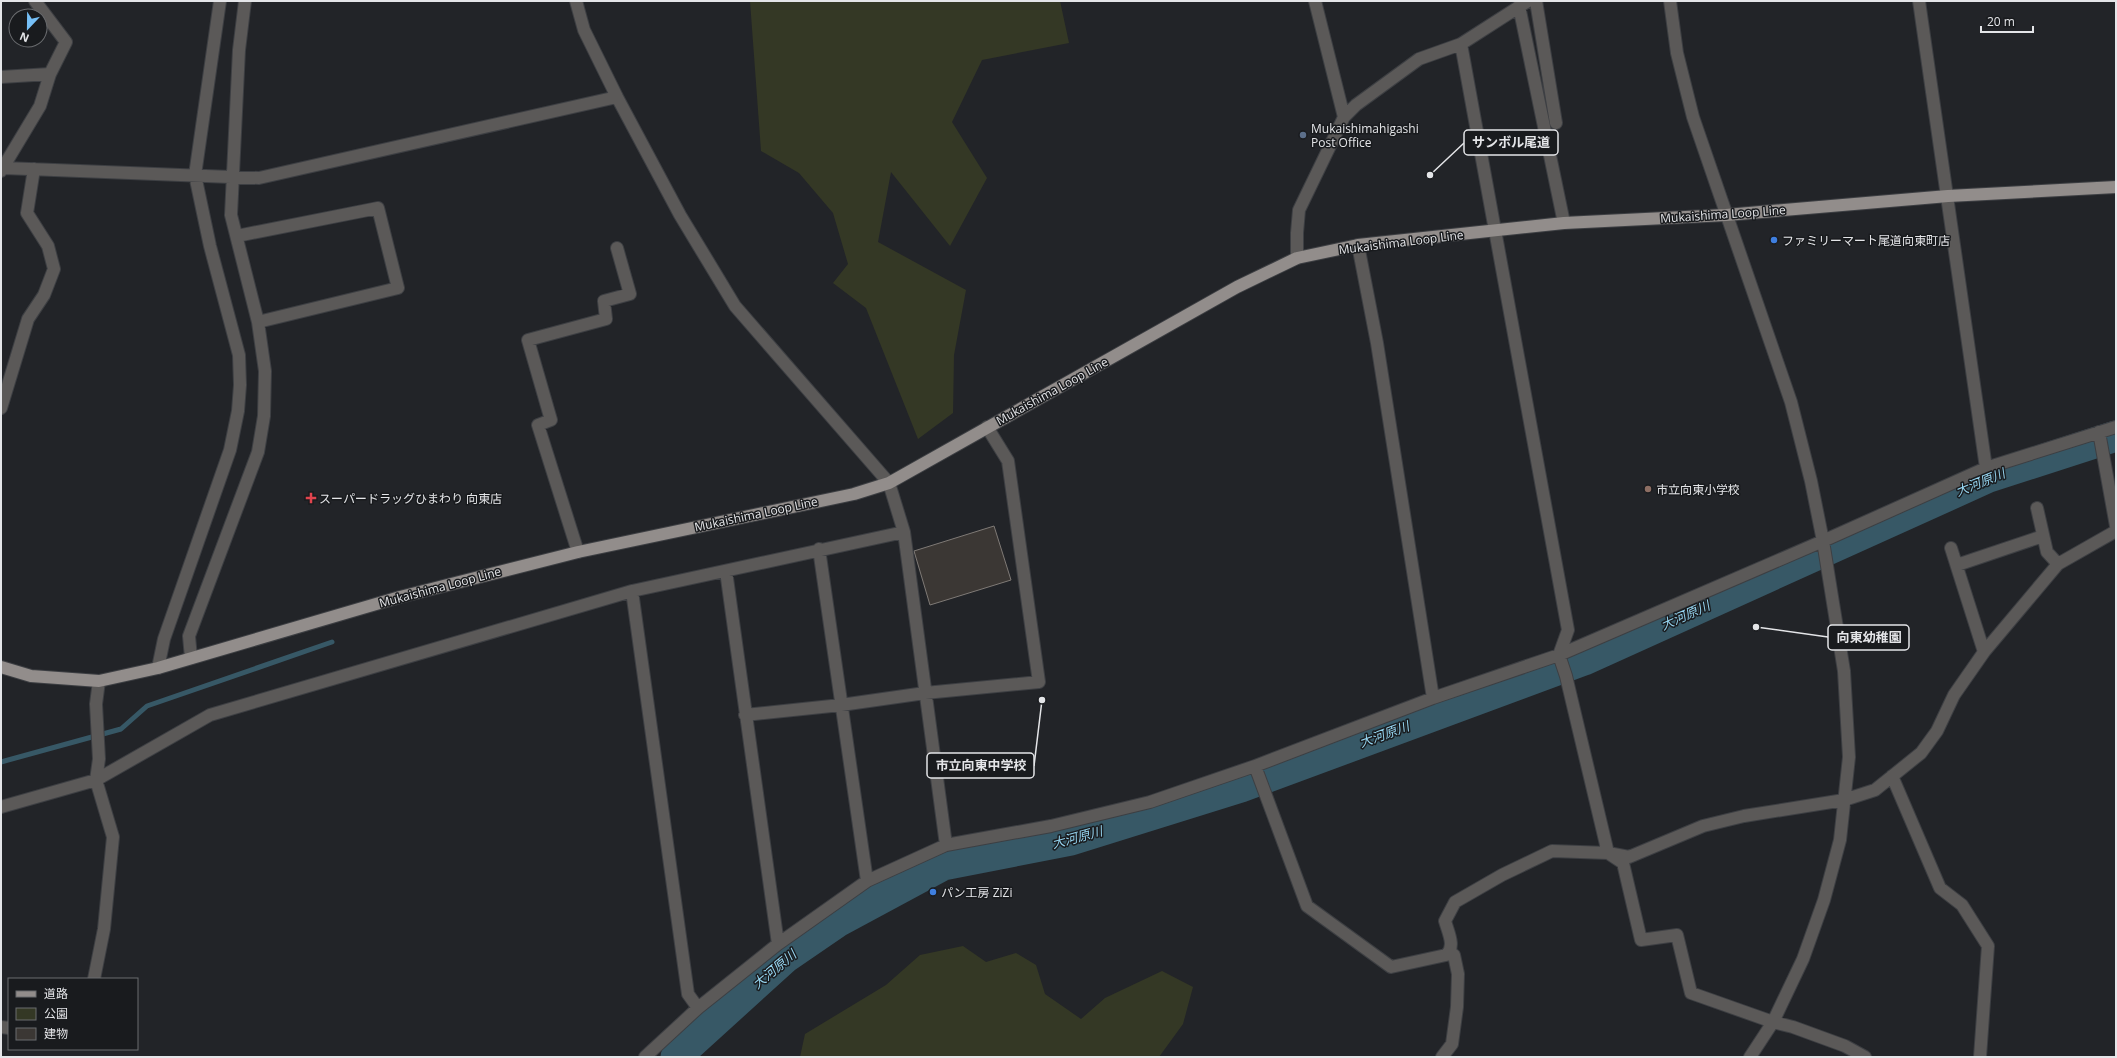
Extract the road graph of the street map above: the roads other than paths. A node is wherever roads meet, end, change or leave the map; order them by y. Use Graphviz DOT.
graph roads {
  1 [pos="35,1"];
  2 [pos="220,1"];
  3 [pos="245,1"];
  4 [pos="576,1"];
  5 [pos="1315,1"];
  6 [pos="1536,1"];
  7 [pos="1670,1"];
  8 [pos="1919,1"];
  9 [pos="1523,4"];
  10 [pos="1461,44"];
  11 [pos="50,74"];
  12 [pos="1,77"];
  13 [pos="617,96"];
  14 [pos="1344,117"];
  15 [pos="1556,123"];
  16 [pos="3,169"];
  17 [pos="34,169"];
  18 [pos="196,175"];
  19 [pos="233,178"];
  20 [pos="2116,187"];
  21 [pos="1948,196"];
  22 [pos="1726,215"];
  23 [pos="1564,223"];
  24 [pos="1496,231"];
  25 [pos="236,236"];
  26 [pos="1358,245"];
  27 [pos="617,248"];
  28 [pos="1297,258"];
  29 [pos="258,322"];
  30 [pos="1,408"];
  31 [pos="987,427"];
  32 [pos="2116,427"];
  33 [pos="2099,432"];
  34 [pos="1986,468"];
  35 [pos="889,483"];
  36 [pos="2037,508"];
  37 [pos="2116,526"];
  38 [pos="2116,531"];
  39 [pos="904,532"];
  40 [pos="2044,536"];
  41 [pos="1823,541"];
  42 [pos="1951,548"];
  43 [pos="819,550"];
  44 [pos="578,552"];
  45 [pos="2058,564"];
  46 [pos="1957,565"];
  47 [pos="726,571"];
  48 [pos="632,591"];
  49 [pos="1984,652"];
  50 [pos="191,658"];
  51 [pos="1561,659"];
  52 [pos="1,667"];
  53 [pos="158,668"];
  54 [pos="99,681"];
  55 [pos="924,693"];
  56 [pos="1433,698"];
  57 [pos="841,705"];
  58 [pos="745,715"];
  59 [pos="1255,766"];
  60 [pos="1892,776"];
  61 [pos="96,780"];
  62 [pos="1844,800"];
  63 [pos="1,807"];
  64 [pos="946,845"];
  65 [pos="1608,853"];
  66 [pos="867,881"];
  67 [pos="778,944"];
  68 [pos="1450,952"];
  69 [pos="94,978"];
  70 [pos="698,1008"];
  71 [pos="1773,1022"];
  72 [pos="645,1057"];
  73 [pos="1442,1057"];
  74 [pos="1750,1057"];
  75 [pos="1865,1057"];
  76 [pos="1980,1057"];
  1 -- 11 [label="street"];
  2 -- 18 [label="street"];
  3 -- 19 [label="street"];
  4 -- 13 [label="street"];
  5 -- 14 [label="street"];
  6 -- 15 [label="street"];
  7 -- 22 [label="street"];
  8 -- 21 [label="street"];
  9 -- 10 [label="street"];
  9 -- 23 [label="street"];
  10 -- 14 [label="street"];
  10 -- 24 [label="street"];
  11 -- 12 [label="street"];
  11 -- 16 [label="street"];
  13 -- 19 [label="street"];
  13 -- 35 [label="street"];
  14 -- 28 [label="street"];
  16 -- 17 [label="street"];
  17 -- 18 [label="street"];
  17 -- 30 [label="street"];
  18 -- 19 [label="street"];
  18 -- 53 [label="street"];
  19 -- 25 [label="street"];
  20 -- 21 [label="main road, Mukaishima Loop Line"];
  21 -- 22 [label="main road, Mukaishima Loop Line"];
  21 -- 34 [label="street"];
  22 -- 23 [label="main road, Mukaishima Loop Line"];
  22 -- 41 [label="street"];
  23 -- 24 [label="main road, Mukaishima Loop Line"];
  24 -- 26 [label="main road, Mukaishima Loop Line"];
  24 -- 51 [label="street"];
  25 -- 29 [label="street"];
  25 -- 29 [label="street"];
  26 -- 28 [label="main road, Mukaishima Loop Line"];
  26 -- 56 [label="street"];
  27 -- 44 [label="street"];
  28 -- 31 [label="main road, Mukaishima Loop Line"];
  29 -- 50 [label="street"];
  31 -- 35 [label="main road, Mukaishima Loop Line"];
  31 -- 55 [label="street"];
  32 -- 33 [label="street"];
  33 -- 34 [label="street"];
  33 -- 37 [label="street"];
  34 -- 41 [label="street"];
  35 -- 39 [label="street"];
  35 -- 44 [label="main road, Mukaishima Loop Line"];
  36 -- 40 [label="street"];
  38 -- 45 [label="street"];
  39 -- 43 [label="street"];
  39 -- 55 [label="street"];
  40 -- 45 [label="street"];
  40 -- 46 [label="street"];
  41 -- 51 [label="street"];
  41 -- 62 [label="street"];
  42 -- 46 [label="street"];
  43 -- 47 [label="street"];
  43 -- 57 [label="street"];
  44 -- 50 [label="main road, Mukaishima Loop Line"];
  45 -- 49 [label="street"];
  46 -- 49 [label="street"];
  47 -- 48 [label="street"];
  47 -- 58 [label="street"];
  48 -- 61 [label="street"];
  48 -- 70 [label="street"];
  49 -- 60 [label="street"];
  50 -- 53 [label="main road, Mukaishima Loop Line"];
  51 -- 56 [label="street"];
  51 -- 65 [label="street"];
  52 -- 54 [label="main road, Mukaishima Loop Line"];
  53 -- 54 [label="main road, Mukaishima Loop Line"];
  54 -- 61 [label="street"];
  55 -- 57 [label="street"];
  55 -- 64 [label="street"];
  56 -- 59 [label="street"];
  57 -- 58 [label="street"];
  57 -- 66 [label="street"];
  58 -- 67 [label="street"];
  59 -- 64 [label="street"];
  59 -- 68 [label="street"];
  60 -- 62 [label="street"];
  60 -- 76 [label="street"];
  61 -- 63 [label="street"];
  61 -- 69 [label="street"];
  62 -- 65 [label="street"];
  62 -- 71 [label="street"];
  64 -- 66 [label="street"];
  65 -- 68 [label="street"];
  65 -- 71 [label="street"];
  66 -- 67 [label="street"];
  67 -- 70 [label="street"];
  68 -- 73 [label="street"];
  70 -- 72 [label="street"];
  71 -- 74 [label="street"];
  71 -- 75 [label="street"];
}
